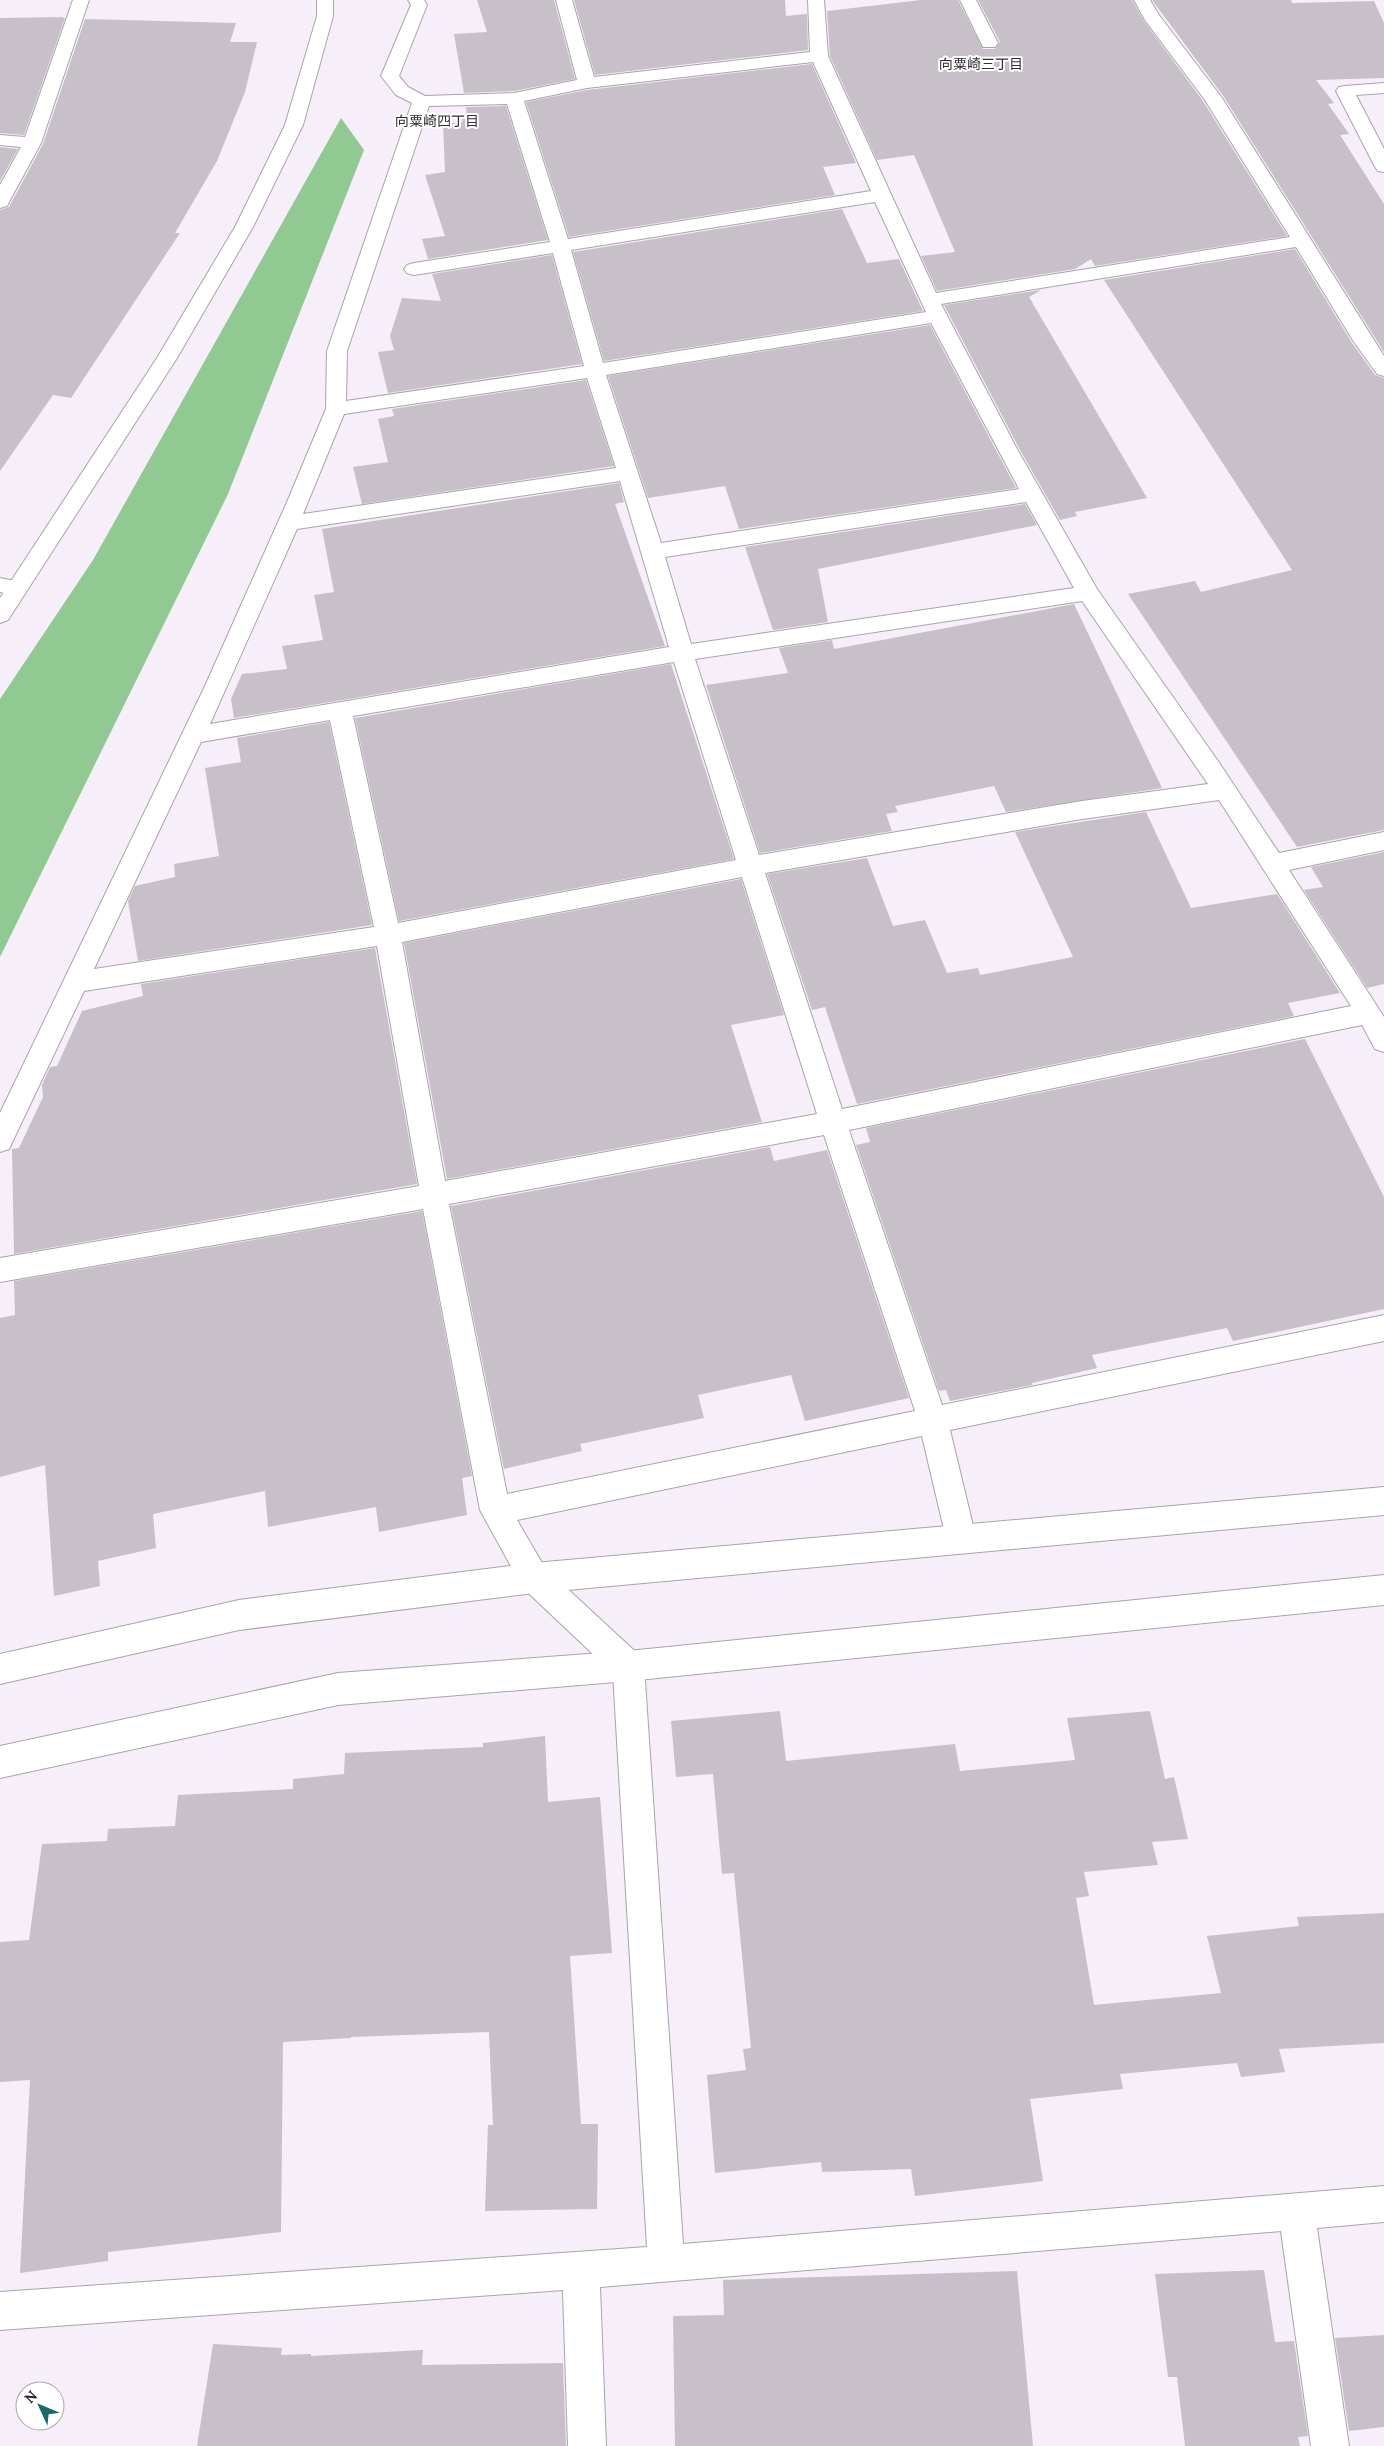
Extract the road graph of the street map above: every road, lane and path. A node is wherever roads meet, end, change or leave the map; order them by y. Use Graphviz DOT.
graph roads {
  1 [pos="81,0"];
  2 [pos="325,0"];
  3 [pos="416,0"];
  4 [pos="564,0"];
  5 [pos="816,0"];
  6 [pos="968,0"];
  7 [pos="1142,0"];
  8 [pos="989,43"];
  9 [pos="819,56"];
  10 [pos="587,83"];
  11 [pos="1384,88"];
  12 [pos="514,98"];
  13 [pos="422,101"];
  14 [pos="0,140"];
  15 [pos="32,143"];
  16 [pos="1384,168"];
  17 [pos="882,195"];
  18 [pos="0,202"];
  19 [pos="1301,241"];
  20 [pos="560,247"];
  21 [pos="414,268"];
  22 [pos="934,308"];
  23 [pos="1384,370"];
  24 [pos="595,371"];
  25 [pos="336,409"];
  26 [pos="627,473"];
  27 [pos="1032,494"];
  28 [pos="291,523"];
  29 [pos="653,552"];
  30 [pos="8,587"];
  31 [pos="1088,593"];
  32 [pos="0,615"];
  33 [pos="682,653"];
  34 [pos="340,711"];
  35 [pos="193,735"];
  36 [pos="1225,790"];
  37 [pos="1384,841"];
  38 [pos="1272,864"];
  39 [pos="751,866"];
  40 [pos="388,935"];
  41 [pos="74,982"];
  42 [pos="1369,1013"];
  43 [pos="1384,1042"];
  44 [pos="833,1122"];
  45 [pos="0,1141"];
  46 [pos="434,1195"];
  47 [pos="0,1270"];
  48 [pos="1384,1328"];
  49 [pos="932,1421"];
  50 [pos="1384,1501"];
  51 [pos="495,1510"];
  52 [pos="961,1538"];
  53 [pos="534,1578"];
  54 [pos="1384,1590"];
  55 [pos="628,1666"];
  56 [pos="0,1669"];
  57 [pos="0,1762"];
  58 [pos="1384,2204"];
  59 [pos="1297,2212"];
  60 [pos="666,2264"];
  61 [pos="581,2270"];
  62 [pos="0,2312"];
  63 [pos="587,2446"];
  64 [pos="1330,2446"];
  1 -- 15 [label="street"];
  2 -- 30 [label="street"];
  3 -- 13 [label="street"];
  4 -- 10 [label="street"];
  5 -- 9 [label="street"];
  6 -- 8 [label="street"];
  7 -- 19 [label="street"];
  9 -- 10 [label="street"];
  9 -- 17 [label="street"];
  10 -- 12 [label="street"];
  11 -- 16 [label="street"];
  12 -- 13 [label="street"];
  12 -- 20 [label="street"];
  13 -- 25 [label="street"];
  14 -- 15 [label="street"];
  15 -- 18 [label="street"];
  17 -- 20 [label="street"];
  17 -- 22 [label="street"];
  19 -- 22 [label="street"];
  19 -- 23 [label="street"];
  20 -- 21 [label="street"];
  20 -- 24 [label="street"];
  22 -- 24 [label="street"];
  22 -- 27 [label="street"];
  24 -- 25 [label="street"];
  24 -- 26 [label="street"];
  25 -- 28 [label="street"];
  26 -- 28 [label="street"];
  26 -- 29 [label="street"];
  27 -- 29 [label="street"];
  27 -- 31 [label="street"];
  28 -- 35 [label="street"];
  29 -- 33 [label="street"];
  30 -- 32 [label="street"];
  31 -- 33 [label="street"];
  31 -- 36 [label="street"];
  33 -- 34 [label="street"];
  33 -- 39 [label="street"];
  34 -- 35 [label="street"];
  34 -- 40 [label="street"];
  35 -- 41 [label="street"];
  36 -- 38 [label="street"];
  36 -- 39 [label="street"];
  37 -- 38 [label="street"];
  38 -- 42 [label="street"];
  39 -- 40 [label="street"];
  39 -- 44 [label="street"];
  40 -- 41 [label="street"];
  40 -- 46 [label="street"];
  41 -- 45 [label="street"];
  42 -- 43 [label="street"];
  42 -- 44 [label="street"];
  44 -- 46 [label="street"];
  44 -- 49 [label="street"];
  46 -- 47 [label="street"];
  46 -- 51 [label="street"];
  48 -- 49 [label="street"];
  49 -- 51 [label="street"];
  49 -- 52 [label="street"];
  50 -- 52 [label="street"];
  51 -- 53 [label="street"];
  52 -- 53 [label="street"];
  53 -- 55 [label="street"];
  53 -- 56 [label="street"];
  54 -- 55 [label="street"];
  55 -- 57 [label="street"];
  55 -- 60 [label="street"];
  58 -- 59 [label="street"];
  59 -- 60 [label="street"];
  59 -- 64 [label="street"];
  60 -- 61 [label="street"];
  61 -- 62 [label="street"];
  61 -- 63 [label="street"];
}
